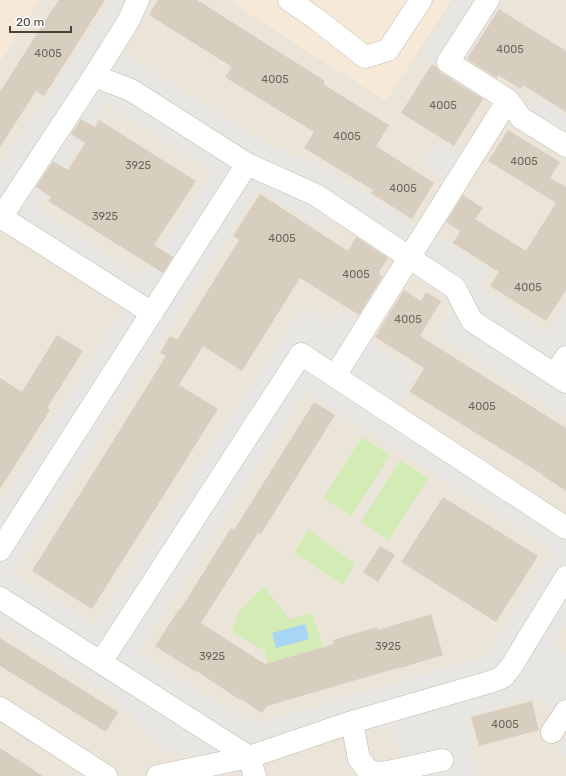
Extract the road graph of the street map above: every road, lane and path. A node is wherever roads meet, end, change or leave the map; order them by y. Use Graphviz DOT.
graph roads {
  1 [pos="138,0"];
  2 [pos="289,0"];
  3 [pos="421,0"];
  4 [pos="488,0"];
  5 [pos="94,76"];
  6 [pos="508,100"];
  7 [pos="566,146"];
  8 [pos="247,164"];
  9 [pos="1,218"];
  10 [pos="409,257"];
  11 [pos="152,313"];
  12 [pos="562,371"];
  13 [pos="335,376"];
  14 [pos="566,528"];
  15 [pos="0,550"];
  16 [pos="566,577"];
  17 [pos="0,598"];
  18 [pos="101,662"];
  19 [pos="0,708"];
  20 [pos="566,711"];
  21 [pos="352,722"];
  22 [pos="552,732"];
  23 [pos="442,760"];
  24 [pos="252,767"];
  25 [pos="106,776"];
  26 [pos="158,776"];
  1 -- 5 [label="lane"];
  2 -- 3 [label="lane"];
  4 -- 6 [label="lane"];
  5 -- 8 [label="lane"];
  5 -- 9 [label="lane"];
  6 -- 7 [label="lane"];
  6 -- 10 [label="lane"];
  8 -- 10 [label="lane"];
  8 -- 11 [label="lane"];
  9 -- 11 [label="lane"];
  10 -- 12 [label="lane"];
  10 -- 13 [label="lane"];
  11 -- 15 [label="lane"];
  13 -- 14 [label="lane"];
  13 -- 18 [label="lane"];
  16 -- 21 [label="lane"];
  17 -- 18 [label="lane"];
  18 -- 24 [label="lane"];
  19 -- 25 [label="lane"];
  20 -- 22 [label="lane"];
  21 -- 23 [label="lane"];
  21 -- 24 [label="lane"];
  24 -- 26 [label="lane"];
}
